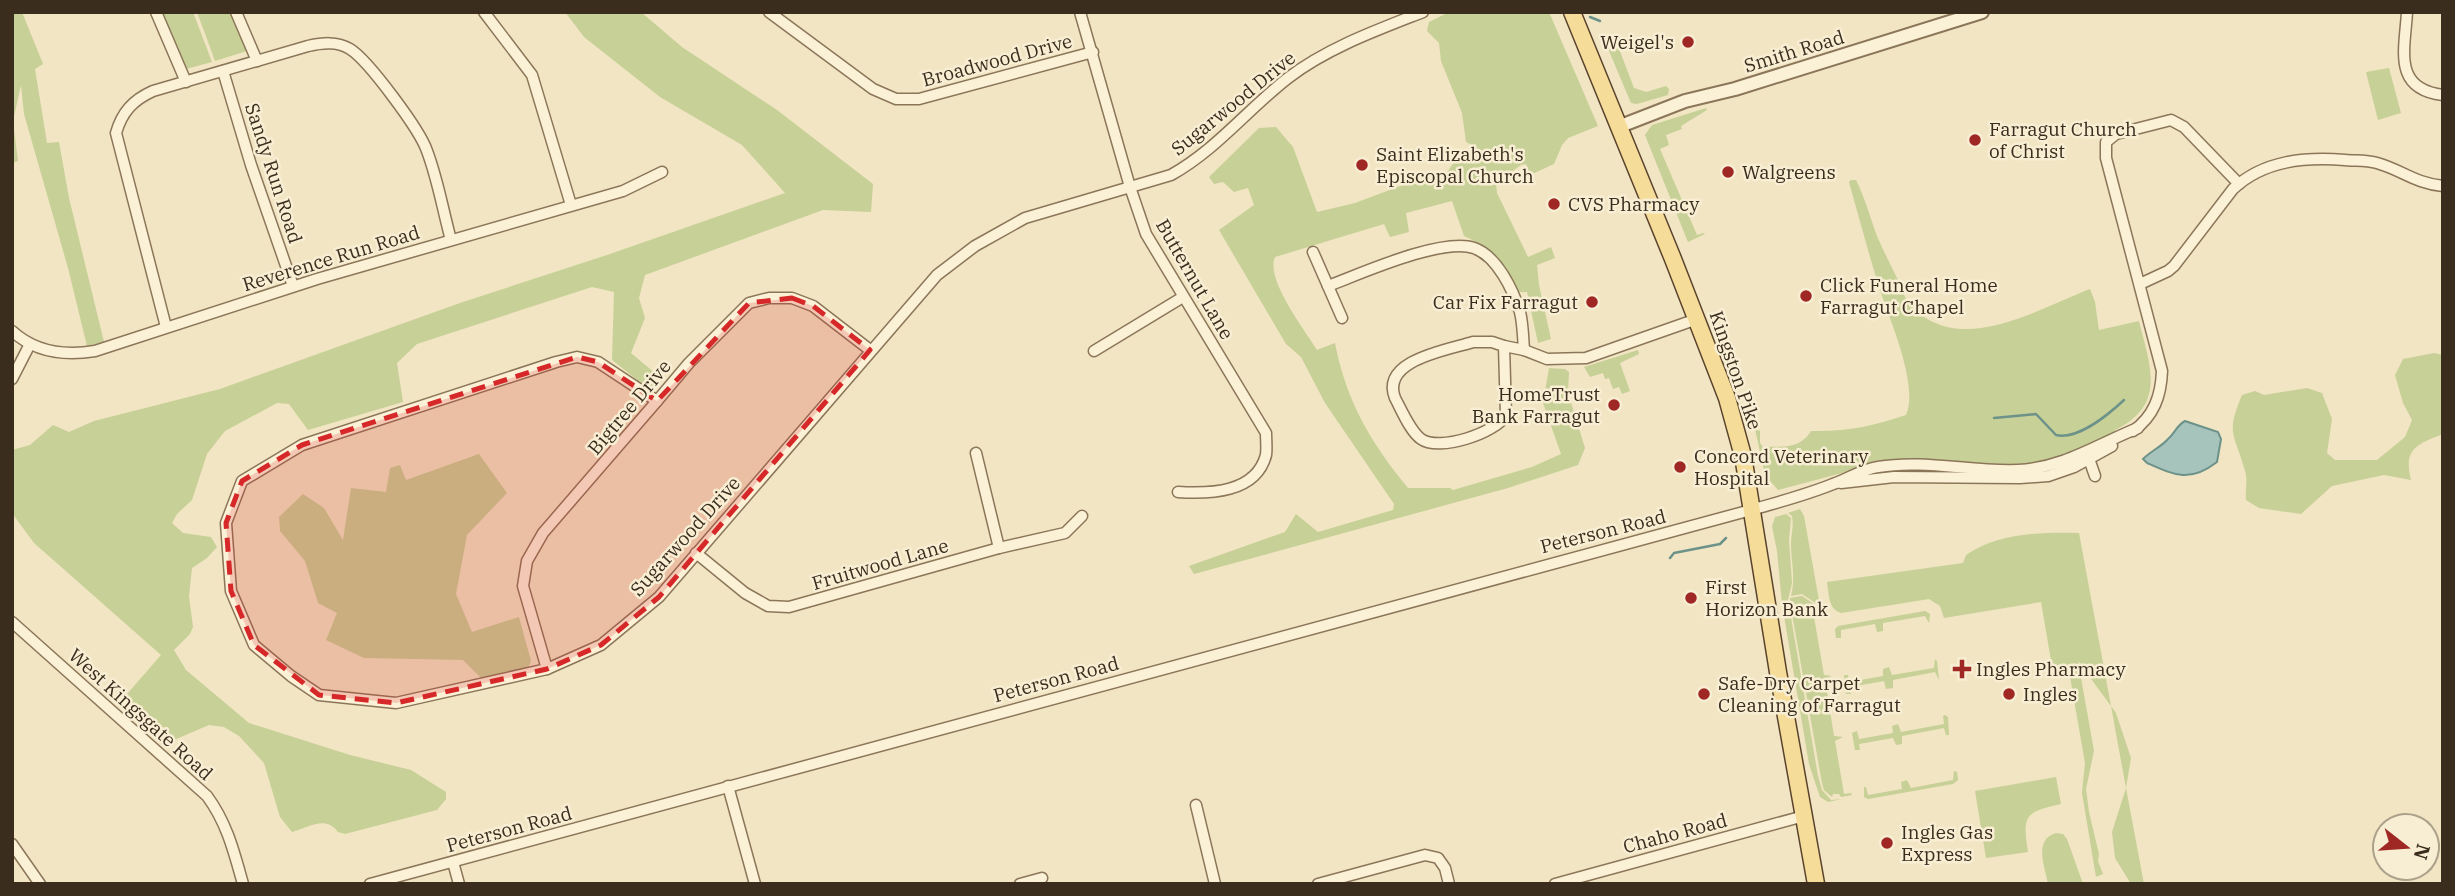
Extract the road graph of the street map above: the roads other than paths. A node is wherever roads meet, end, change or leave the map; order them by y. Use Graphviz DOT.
graph roads {
  1 [pos="156,12"];
  2 [pos="236,12"];
  3 [pos="484,12"];
  4 [pos="769,12"];
  5 [pos="1080,12"];
  6 [pos="1423,12"];
  7 [pos="1572,12"];
  8 [pos="1982,12"];
  9 [pos="2407,12"];
  10 [pos="1093,52"];
  11 [pos="257,61"];
  12 [pos="223,71"];
  13 [pos="186,82"];
  14 [pos="2443,95"];
  15 [pos="1618,127"];
  16 [pos="662,172"];
  17 [pos="2239,184"];
  18 [pos="2443,186"];
  19 [pos="1130,187"];
  20 [pos="571,205"];
  21 [pos="451,240"];
  22 [pos="1313,252"];
  23 [pos="2140,284"];
  24 [pos="293,286"];
  25 [pos="1328,286"];
  26 [pos="1183,297"];
  27 [pos="1342,318"];
  28 [pos="1697,319"];
  29 [pos="166,327"];
  30 [pos="12,331"];
  31 [pos="30,344"];
  32 [pos="1504,346"];
  33 [pos="870,350"];
  34 [pos="1524,350"];
  35 [pos="1094,351"];
  36 [pos="12,379"];
  37 [pos="657,401"];
  38 [pos="976,453"];
  39 [pos="2087,456"];
  40 [pos="2095,476"];
  41 [pos="1178,492"];
  42 [pos="1751,510"];
  43 [pos="1082,516"];
  44 [pos="999,548"];
  45 [pos="696,553"];
  46 [pos="12,622"];
  47 [pos="547,669"];
  48 [pos="729,786"];
  49 [pos="1196,804"];
  50 [pos="1804,816"];
  51 [pos="12,844"];
  52 [pos="453,862"];
  53 [pos="1042,878"];
  54 [pos="40,884"];
  55 [pos="243,884"];
  56 [pos="370,884"];
  57 [pos="459,884"];
  58 [pos="755,884"];
  59 [pos="1020,884"];
  60 [pos="1215,884"];
  61 [pos="1318,884"];
  62 [pos="1449,884"];
  63 [pos="1555,884"];
  64 [pos="1816,884"];
  1 -- 13 [label="street"];
  2 -- 11 [label="street"];
  3 -- 20 [label="street"];
  4 -- 10 [label="street, Broadwood Drive"];
  5 -- 10 [label="street, Butternut Lane"];
  6 -- 19 [label="street, Sugarwood Drive"];
  7 -- 15 [label="main road, Kingston Pike"];
  8 -- 15 [label="street, Smith Road"];
  9 -- 14 [label="street"];
  10 -- 19 [label="street, Butternut Lane"];
  11 -- 12 [label="street"];
  11 -- 21 [label="street"];
  12 -- 13 [label="street"];
  12 -- 24 [label="street, Sandy Run Road"];
  13 -- 29 [label="street"];
  15 -- 28 [label="main road, Kingston Pike"];
  16 -- 20 [label="street, Reverence Run Road"];
  17 -- 18 [label="street"];
  17 -- 23 [label="street"];
  17 -- 23 [label="street"];
  19 -- 26 [label="street, Butternut Lane"];
  19 -- 33 [label="street, Sugarwood Drive"];
  20 -- 21 [label="street, Reverence Run Road"];
  21 -- 24 [label="street, Reverence Run Road"];
  22 -- 25 [label="street"];
  23 -- 39 [label="street, Peterson Road"];
  24 -- 29 [label="street, Reverence Run Road"];
  25 -- 27 [label="street"];
  25 -- 34 [label="street"];
  26 -- 35 [label="street"];
  26 -- 41 [label="street, Butternut Lane"];
  28 -- 34 [label="street"];
  28 -- 42 [label="main road, Kingston Pike"];
  29 -- 31 [label="street, Reverence Run Road"];
  30 -- 31 [label="street, Reverence Run Road"];
  31 -- 36 [label="street"];
  32 -- 32 [label="street"];
  32 -- 34 [label="street"];
  33 -- 37 [label="street, Bigtree Drive"];
  33 -- 45 [label="street, Sugarwood Drive"];
  37 -- 47 [label="street, Bigtree Drive"];
  37 -- 47 [label="street, Sugarwood Drive"];
  38 -- 44 [label="street"];
  39 -- 40 [label="street"];
  39 -- 42 [label="street, Peterson Road"];
  42 -- 48 [label="street, Peterson Road"];
  42 -- 50 [label="main road, Kingston Pike"];
  43 -- 44 [label="street, Fruitwood Lane"];
  44 -- 45 [label="street, Fruitwood Lane"];
  45 -- 47 [label="street, Sugarwood Drive"];
  46 -- 55 [label="street, West Kingsgate Road"];
  48 -- 52 [label="street, Peterson Road"];
  48 -- 58 [label="street"];
  49 -- 60 [label="street"];
  50 -- 63 [label="street, Chaho Road"];
  50 -- 64 [label="main road, Kingston Pike"];
  51 -- 54 [label="street"];
  52 -- 56 [label="street, Peterson Road"];
  52 -- 57 [label="street"];
  53 -- 59 [label="street"];
  61 -- 62 [label="street"];
}
